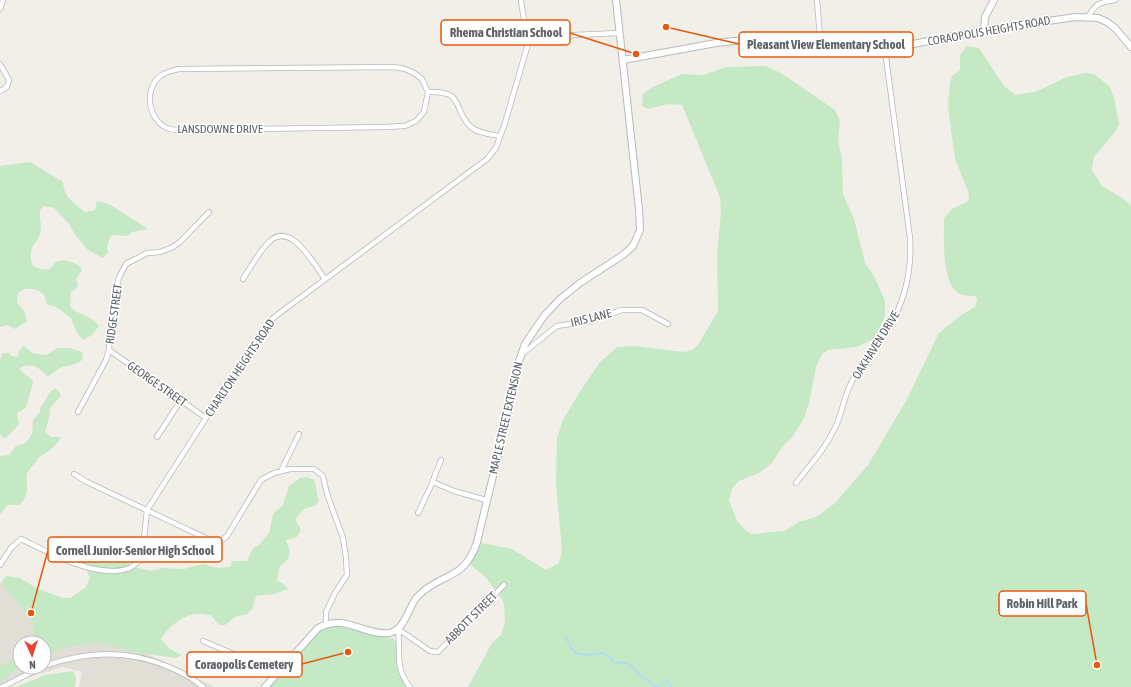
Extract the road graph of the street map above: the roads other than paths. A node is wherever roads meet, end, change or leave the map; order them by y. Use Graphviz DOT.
graph roads {
  1 [pos="3,0"];
  2 [pos="521,0"];
  3 [pos="616,0"];
  4 [pos="817,0"];
  5 [pos="994,0"];
  6 [pos="1115,0"];
  7 [pos="0,9"];
  8 [pos="1088,17"];
  9 [pos="984,30"];
  10 [pos="619,33"];
  11 [pos="530,37"];
  12 [pos="1131,47"];
  13 [pos="821,49"];
  14 [pos="885,50"];
  15 [pos="623,60"];
  16 [pos="0,64"];
  17 [pos="0,91"];
  18 [pos="428,92"];
  19 [pos="499,136"];
  20 [pos="209,212"];
  21 [pos="243,279"];
  22 [pos="325,279"];
  23 [pos="668,324"];
  24 [pos="109,350"];
  25 [pos="520,355"];
  26 [pos="181,400"];
  27 [pos="78,412"];
  28 [pos="206,418"];
  29 [pos="299,434"];
  30 [pos="158,437"];
  31 [pos="441,460"];
  32 [pos="281,471"];
  33 [pos="74,474"];
  34 [pos="433,482"];
  35 [pos="796,483"];
  36 [pos="486,500"];
  37 [pos="148,510"];
  38 [pos="418,513"];
  39 [pos="0,565"];
  40 [pos="504,585"];
  41 [pos="326,624"];
  42 [pos="398,629"];
  43 [pos="203,641"];
  44 [pos="52,664"];
  45 [pos="27,675"];
  46 [pos="274,676"];
  47 [pos="2,687"];
  48 [pos="203,687"];
  49 [pos="264,687"];
  50 [pos="410,687"];
  1 -- 7 [label="street"];
  2 -- 11 [label="street"];
  3 -- 10 [label="street, MAPLE STREET EXTENSION"];
  4 -- 13 [label="street"];
  5 -- 9 [label="street"];
  6 -- 8 [label="street"];
  8 -- 9 [label="street, CORAOPOLIS HEIGHTS ROAD"];
  8 -- 12 [label="street, CORAOPOLIS HEIGHTS ROAD"];
  9 -- 14 [label="street, CORAOPOLIS HEIGHTS ROAD"];
  10 -- 11 [label="street"];
  10 -- 15 [label="street, MAPLE STREET EXTENSION"];
  11 -- 19 [label="street, CHARLTON HEIGHTS ROAD"];
  13 -- 14 [label="street, CORAOPOLIS HEIGHTS ROAD"];
  13 -- 15 [label="street, CORAOPOLIS HEIGHTS ROAD"];
  14 -- 35 [label="street, OAKHAVEN DRIVE"];
  15 -- 25 [label="street, MAPLE STREET EXTENSION"];
  16 -- 17 [label="street"];
  18 -- 18 [label="street, LANSDOWNE DRIVE"];
  18 -- 19 [label="street"];
  19 -- 22 [label="street, CHARLTON HEIGHTS ROAD"];
  20 -- 24 [label="street, RIDGE STREET"];
  21 -- 22 [label="street"];
  22 -- 28 [label="street, CHARLTON HEIGHTS ROAD"];
  23 -- 25 [label="street, IRIS LANE"];
  24 -- 26 [label="street, GEORGE STREET"];
  24 -- 27 [label="street, RIDGE STREET"];
  25 -- 36 [label="street, MAPLE STREET EXTENSION"];
  26 -- 28 [label="street, GEORGE STREET"];
  26 -- 30 [label="street"];
  28 -- 37 [label="street, CHARLTON HEIGHTS ROAD"];
  29 -- 32 [label="street"];
  31 -- 34 [label="street"];
  32 -- 37 [label="street"];
  32 -- 41 [label="street"];
  33 -- 37 [label="street"];
  34 -- 36 [label="street"];
  34 -- 38 [label="street"];
  36 -- 42 [label="street, MAPLE STREET EXTENSION"];
  37 -- 39 [label="street"];
  40 -- 42 [label="street, ABBOTT STREET"];
  41 -- 42 [label="street"];
  41 -- 46 [label="street"];
  42 -- 50 [label="street"];
  43 -- 46 [label="street"];
  44 -- 48 [label="street"];
  45 -- 47 [label="street"];
  46 -- 49 [label="street"];
}
